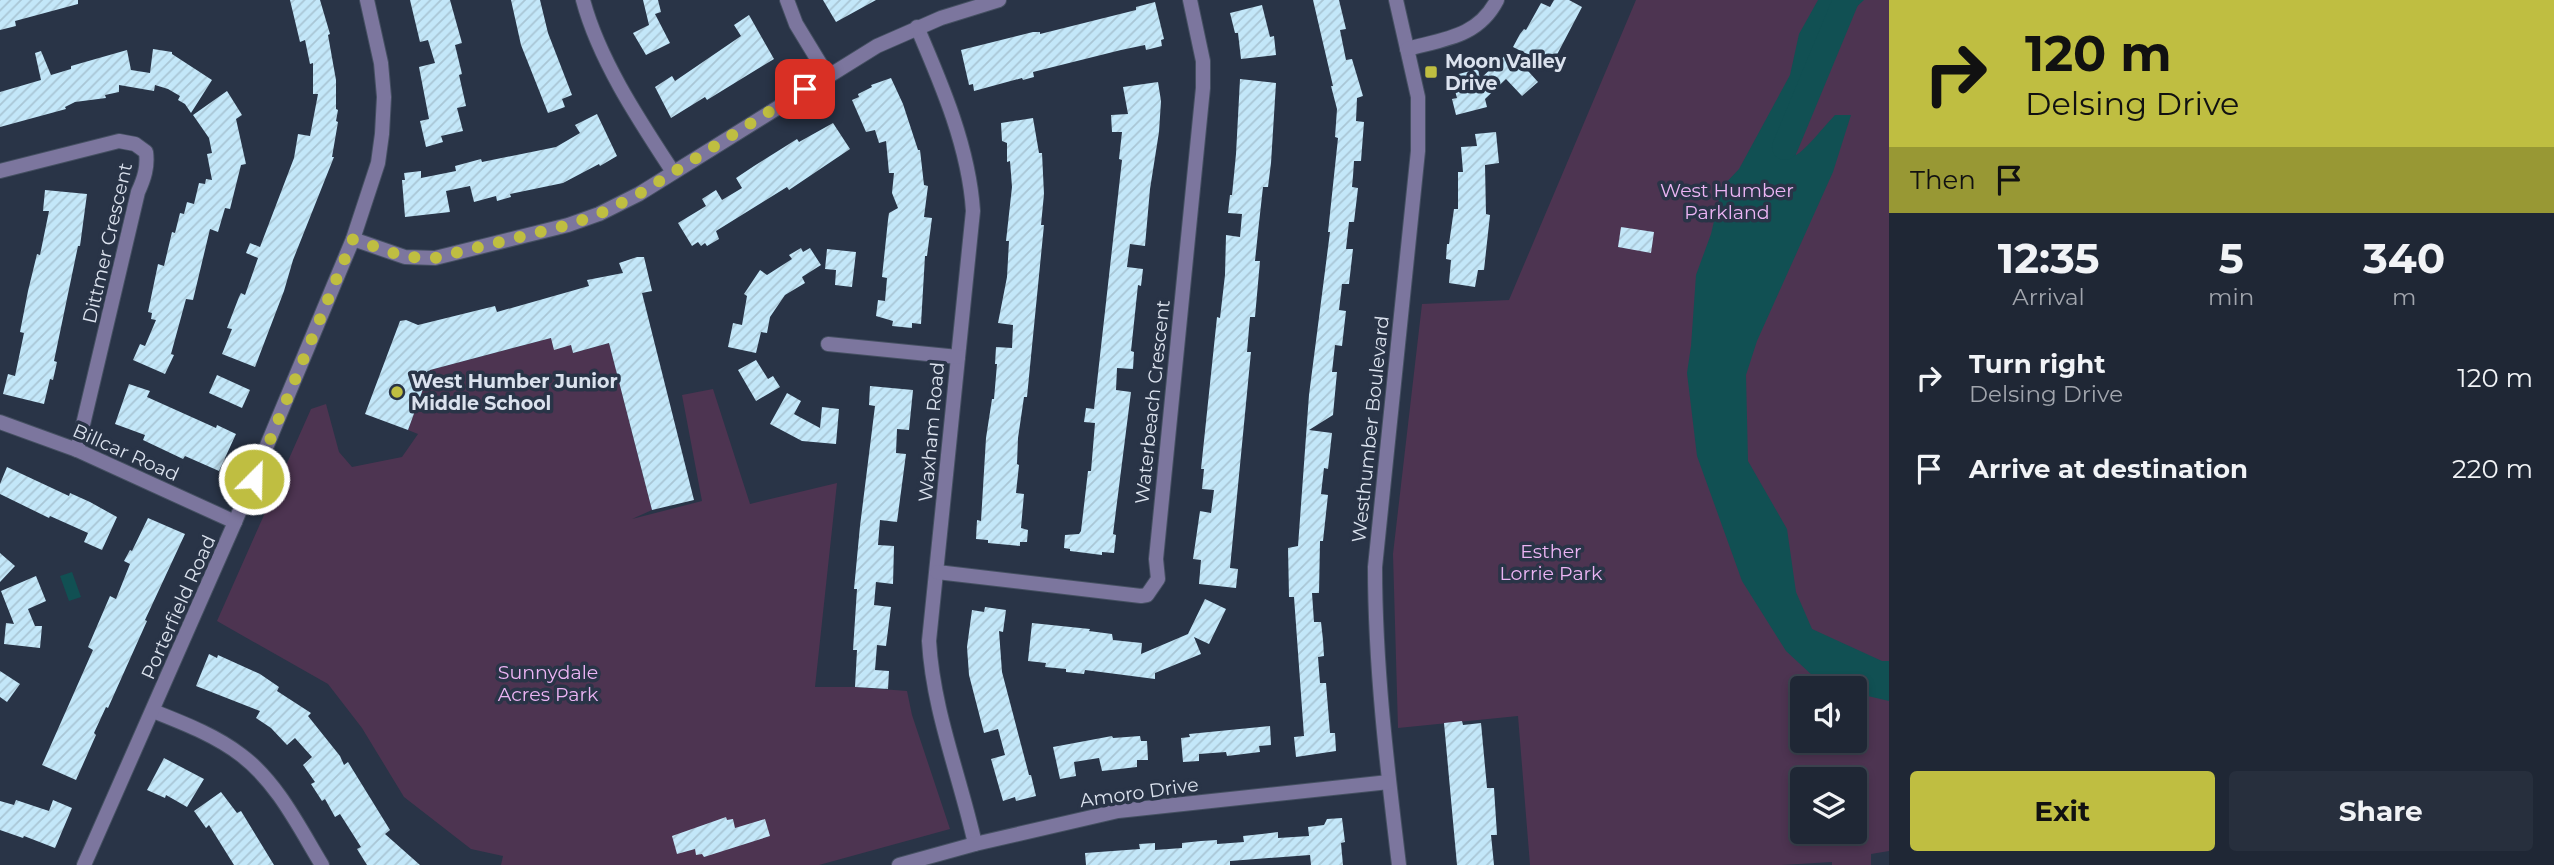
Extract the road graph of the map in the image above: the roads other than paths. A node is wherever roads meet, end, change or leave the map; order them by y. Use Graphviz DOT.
graph roads {
  1 [pos="367,0"];
  2 [pos="583,0"];
  3 [pos="787,0"];
  4 [pos="1190,0"];
  5 [pos="1396,0"];
  6 [pos="1497,0"];
  7 [pos="992,1"];
  8 [pos="917,27"];
  9 [pos="1407,49"];
  10 [pos="827,75"];
  11 [pos="0,171"];
  12 [pos="673,172"];
  13 [pos="353,239"];
  14 [pos="828,344"];
  15 [pos="958,357"];
  16 [pos="0,422"];
  17 [pos="77,450"];
  18 [pos="236,522"];
  19 [pos="937,572"];
  20 [pos="153,710"];
  21 [pos="1390,782"];
  22 [pos="975,844"];
  23 [pos="84,865"];
  24 [pos="322,865"];
  25 [pos="899,865"];
  26 [pos="1399,865"];
  1 -- 13 [label="street, Porterfield Road"];
  2 -- 12 [label="street"];
  3 -- 10 [label="street"];
  4 -- 19 [label="street, Waterbeach Crescent"];
  5 -- 9 [label="street, Westhumber Boulevard"];
  6 -- 9 [label="street"];
  7 -- 8 [label="street"];
  8 -- 10 [label="street"];
  8 -- 15 [label="street, Waxham Road"];
  9 -- 21 [label="street, Westhumber Boulevard"];
  10 -- 12 [label="street"];
  11 -- 17 [label="street, Dittmer Crescent"];
  12 -- 13 [label="street"];
  13 -- 18 [label="street, Porterfield Road"];
  14 -- 15 [label="street"];
  15 -- 19 [label="street, Waxham Road"];
  16 -- 17 [label="street, Billcar Road"];
  17 -- 18 [label="street, Billcar Road"];
  18 -- 20 [label="street, Porterfield Road"];
  19 -- 22 [label="street, Waxham Road"];
  20 -- 23 [label="street, Porterfield Road"];
  20 -- 24 [label="street"];
  21 -- 22 [label="street, Amoro Drive"];
  21 -- 26 [label="street, Westhumber Boulevard"];
  22 -- 25 [label="street, Amoro Drive"];
}
